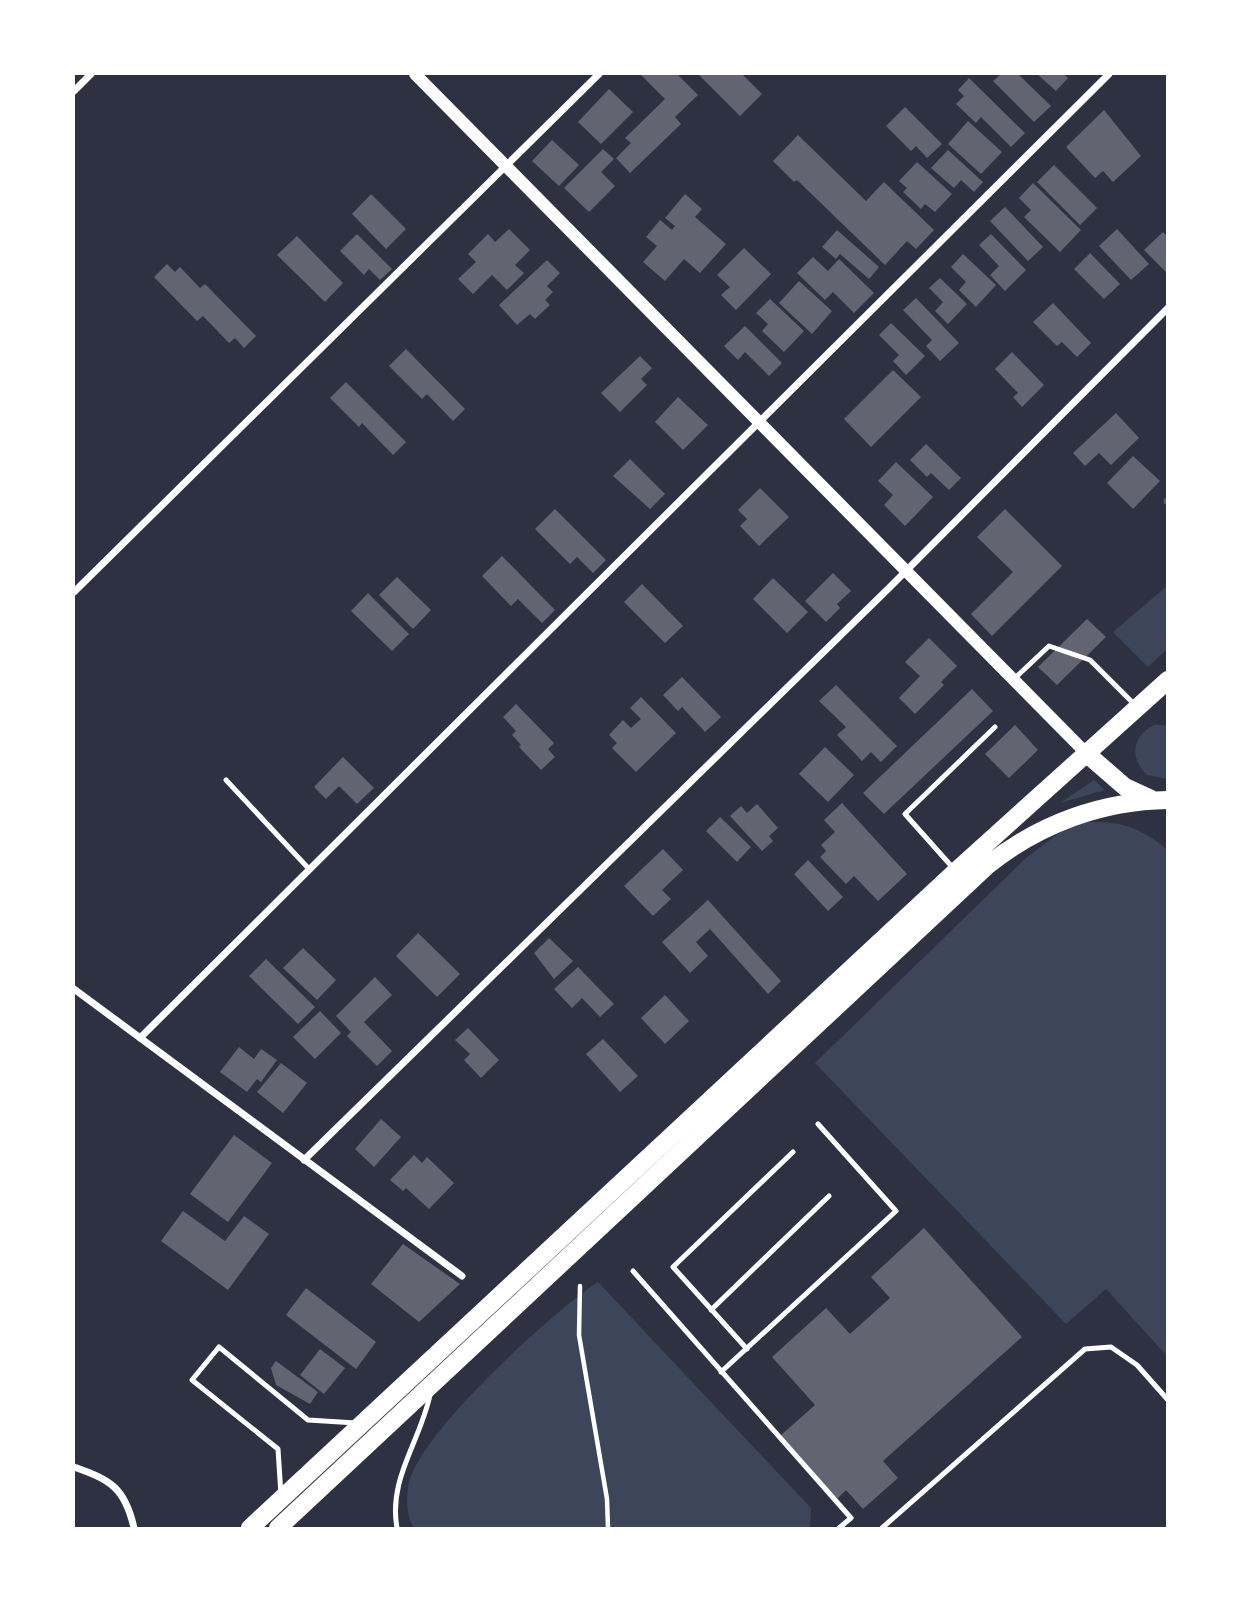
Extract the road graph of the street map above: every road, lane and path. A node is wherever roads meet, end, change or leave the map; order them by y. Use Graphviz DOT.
graph roads {
  1 [pos="91,74"];
  2 [pos="415,74"];
  3 [pos="599,74"];
  4 [pos="1109,74"];
  5 [pos="74,91"];
  6 [pos="508,166"];
  7 [pos="1167,308"];
  8 [pos="758,422"];
  9 [pos="905,572"];
  10 [pos="74,592"];
  11 [pos="1167,680"];
  12 [pos="1013,681"];
  13 [pos="1167,703"];
  14 [pos="1139,705"];
  15 [pos="995,727"];
  16 [pos="1087,754"];
  17 [pos="226,780"];
  18 [pos="1159,800"];
  19 [pos="310,870"];
  20 [pos="956,871"];
  21 [pos="74,989"];
  22 [pos="140,1038"];
  23 [pos="818,1124"];
  24 [pos="793,1152"];
  25 [pos="304,1160"];
  26 [pos="829,1196"];
  27 [pos="633,1271"];
  28 [pos="462,1276"];
  29 [pos="580,1286"];
  30 [pos="710,1310"];
  31 [pos="747,1349"];
  32 [pos="721,1372"];
  33 [pos="432,1384"];
  34 [pos="1167,1400"];
  35 [pos="363,1423"];
  36 [pos="74,1467"];
  37 [pos="281,1500"];
  38 [pos="134,1528"];
  39 [pos="250,1528"];
  40 [pos="278,1528"];
  41 [pos="397,1528"];
  42 [pos="608,1528"];
  43 [pos="839,1528"];
  44 [pos="882,1528"];
  1 -- 5 [label="street"];
  2 -- 6 [label="street"];
  3 -- 6 [label="street"];
  4 -- 8 [label="street"];
  6 -- 8 [label="street"];
  6 -- 10 [label="street"];
  7 -- 9 [label="street"];
  8 -- 9 [label="street"];
  8 -- 19 [label="street"];
  9 -- 12 [label="street"];
  9 -- 25 [label="street"];
  11 -- 14 [label="main road"];
  12 -- 14 [label="lane"];
  12 -- 16 [label="street"];
  13 -- 14 [label="main road"];
  14 -- 16 [label="main road"];
  15 -- 20 [label="lane"];
  16 -- 18 [label="main road"];
  16 -- 20 [label="main road"];
  17 -- 19 [label="lane"];
  18 -- 33 [label="main road"];
  19 -- 22 [label="street"];
  20 -- 35 [label="main road"];
  21 -- 22 [label="street"];
  22 -- 25 [label="street"];
  23 -- 31 [label="lane"];
  24 -- 30 [label="lane"];
  25 -- 28 [label="street"];
  26 -- 30 [label="lane"];
  27 -- 32 [label="lane"];
  29 -- 42 [label="path"];
  30 -- 31 [label="lane"];
  31 -- 32 [label="lane"];
  32 -- 43 [label="lane"];
  33 -- 40 [label="main road"];
  33 -- 41 [label="lane"];
  34 -- 44 [label="lane"];
  35 -- 37 [label="main road"];
  35 -- 37 [label="lane"];
  36 -- 38 [label="street"];
  37 -- 39 [label="main road"];
}
